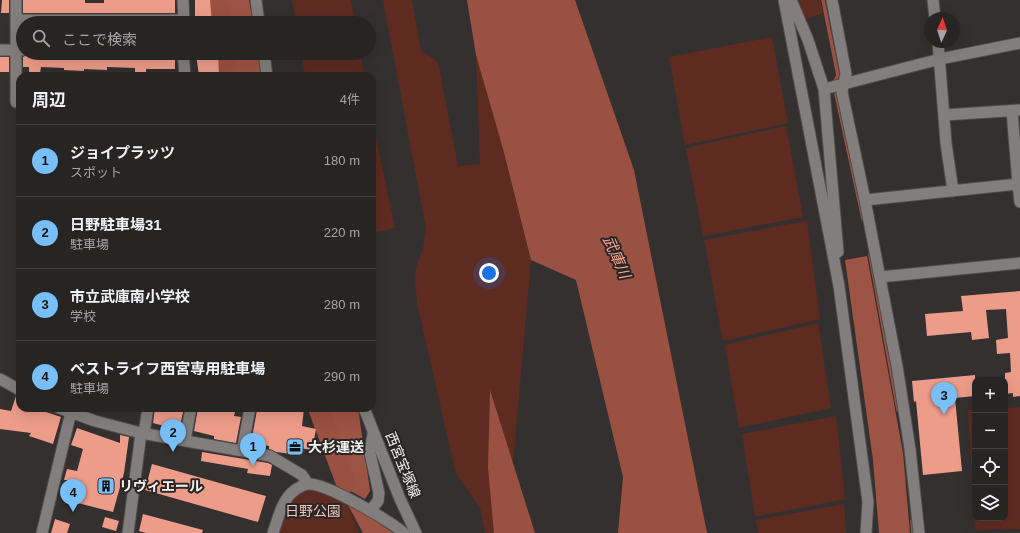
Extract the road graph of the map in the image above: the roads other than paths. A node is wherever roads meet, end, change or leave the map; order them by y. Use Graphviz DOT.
graph roads {
  1 [pos="16,0"];
  2 [pos="183,0"];
  3 [pos="256,0"];
  4 [pos="784,0"];
  5 [pos="791,0"];
  6 [pos="832,0"];
  7 [pos="933,0"];
  8 [pos="934,12"];
  9 [pos="184,16"];
  10 [pos="258,16"];
  11 [pos="16,20"];
  12 [pos="1020,43"];
  13 [pos="939,48"];
  14 [pos="0,50"];
  15 [pos="16,50"];
  16 [pos="940,59"];
  17 [pos="18,60"];
  18 [pos="184,60"];
  19 [pos="265,60"];
  20 [pos="18,72"];
  21 [pos="185,72"];
  22 [pos="266,72"];
  23 [pos="844,84"];
  24 [pos="824,89"];
  25 [pos="1016,111"];
  26 [pos="944,115"];
  27 [pos="1018,184"];
  28 [pos="953,191"];
  29 [pos="865,200"];
  30 [pos="1020,202"];
  31 [pos="1020,263"];
  32 [pos="880,277"];
  33 [pos="839,286"];
  34 [pos="0,379"];
  35 [pos="16,388"];
  36 [pos="71,412"];
  37 [pos="147,412"];
  38 [pos="191,412"];
  39 [pos="249,412"];
  40 [pos="365,412"];
  41 [pos="143,433"];
  42 [pos="373,434"];
  43 [pos="185,440"];
  44 [pos="242,451"];
  45 [pos="308,484"];
  46 [pos="370,510"];
  47 [pos="42,533"];
  48 [pos="128,533"];
  49 [pos="273,533"];
  50 [pos="404,533"];
  51 [pos="416,533"];
  52 [pos="866,533"];
  53 [pos="918,533"];
  1 -- 11 [label="street"];
  2 -- 9 [label="street"];
  3 -- 10 [label="street"];
  4 -- 33 [label="street"];
  5 -- 24 [label="street"];
  6 -- 23 [label="street"];
  7 -- 8 [label="street"];
  12 -- 16 [label="street"];
  13 -- 16 [label="street"];
  14 -- 15 [label="street"];
  16 -- 23 [label="street"];
  16 -- 26 [label="street"];
  17 -- 20 [label="street"];
  18 -- 21 [label="street"];
  19 -- 22 [label="street"];
  23 -- 24 [label="street"];
  23 -- 29 [label="street"];
  24 -- 33 [label="street"];
  25 -- 26 [label="street"];
  25 -- 27 [label="street"];
  26 -- 28 [label="street"];
  27 -- 28 [label="street"];
  27 -- 30 [label="street"];
  28 -- 29 [label="street"];
  29 -- 32 [label="street"];
  31 -- 32 [label="street"];
  32 -- 53 [label="street"];
  33 -- 52 [label="street"];
  34 -- 35 [label="street"];
  36 -- 41 [label="street"];
  36 -- 47 [label="street"];
  37 -- 41 [label="street"];
  38 -- 43 [label="street"];
  39 -- 44 [label="street"];
  40 -- 42 [label="street, 西宮宝塚線"];
  41 -- 43 [label="street"];
  41 -- 48 [label="street"];
  42 -- 46 [label="street"];
  42 -- 51 [label="street, 西宮宝塚線"];
  43 -- 44 [label="street"];
  44 -- 45 [label="street"];
  45 -- 46 [label="street"];
  45 -- 49 [label="street"];
  46 -- 50 [label="street"];
}
